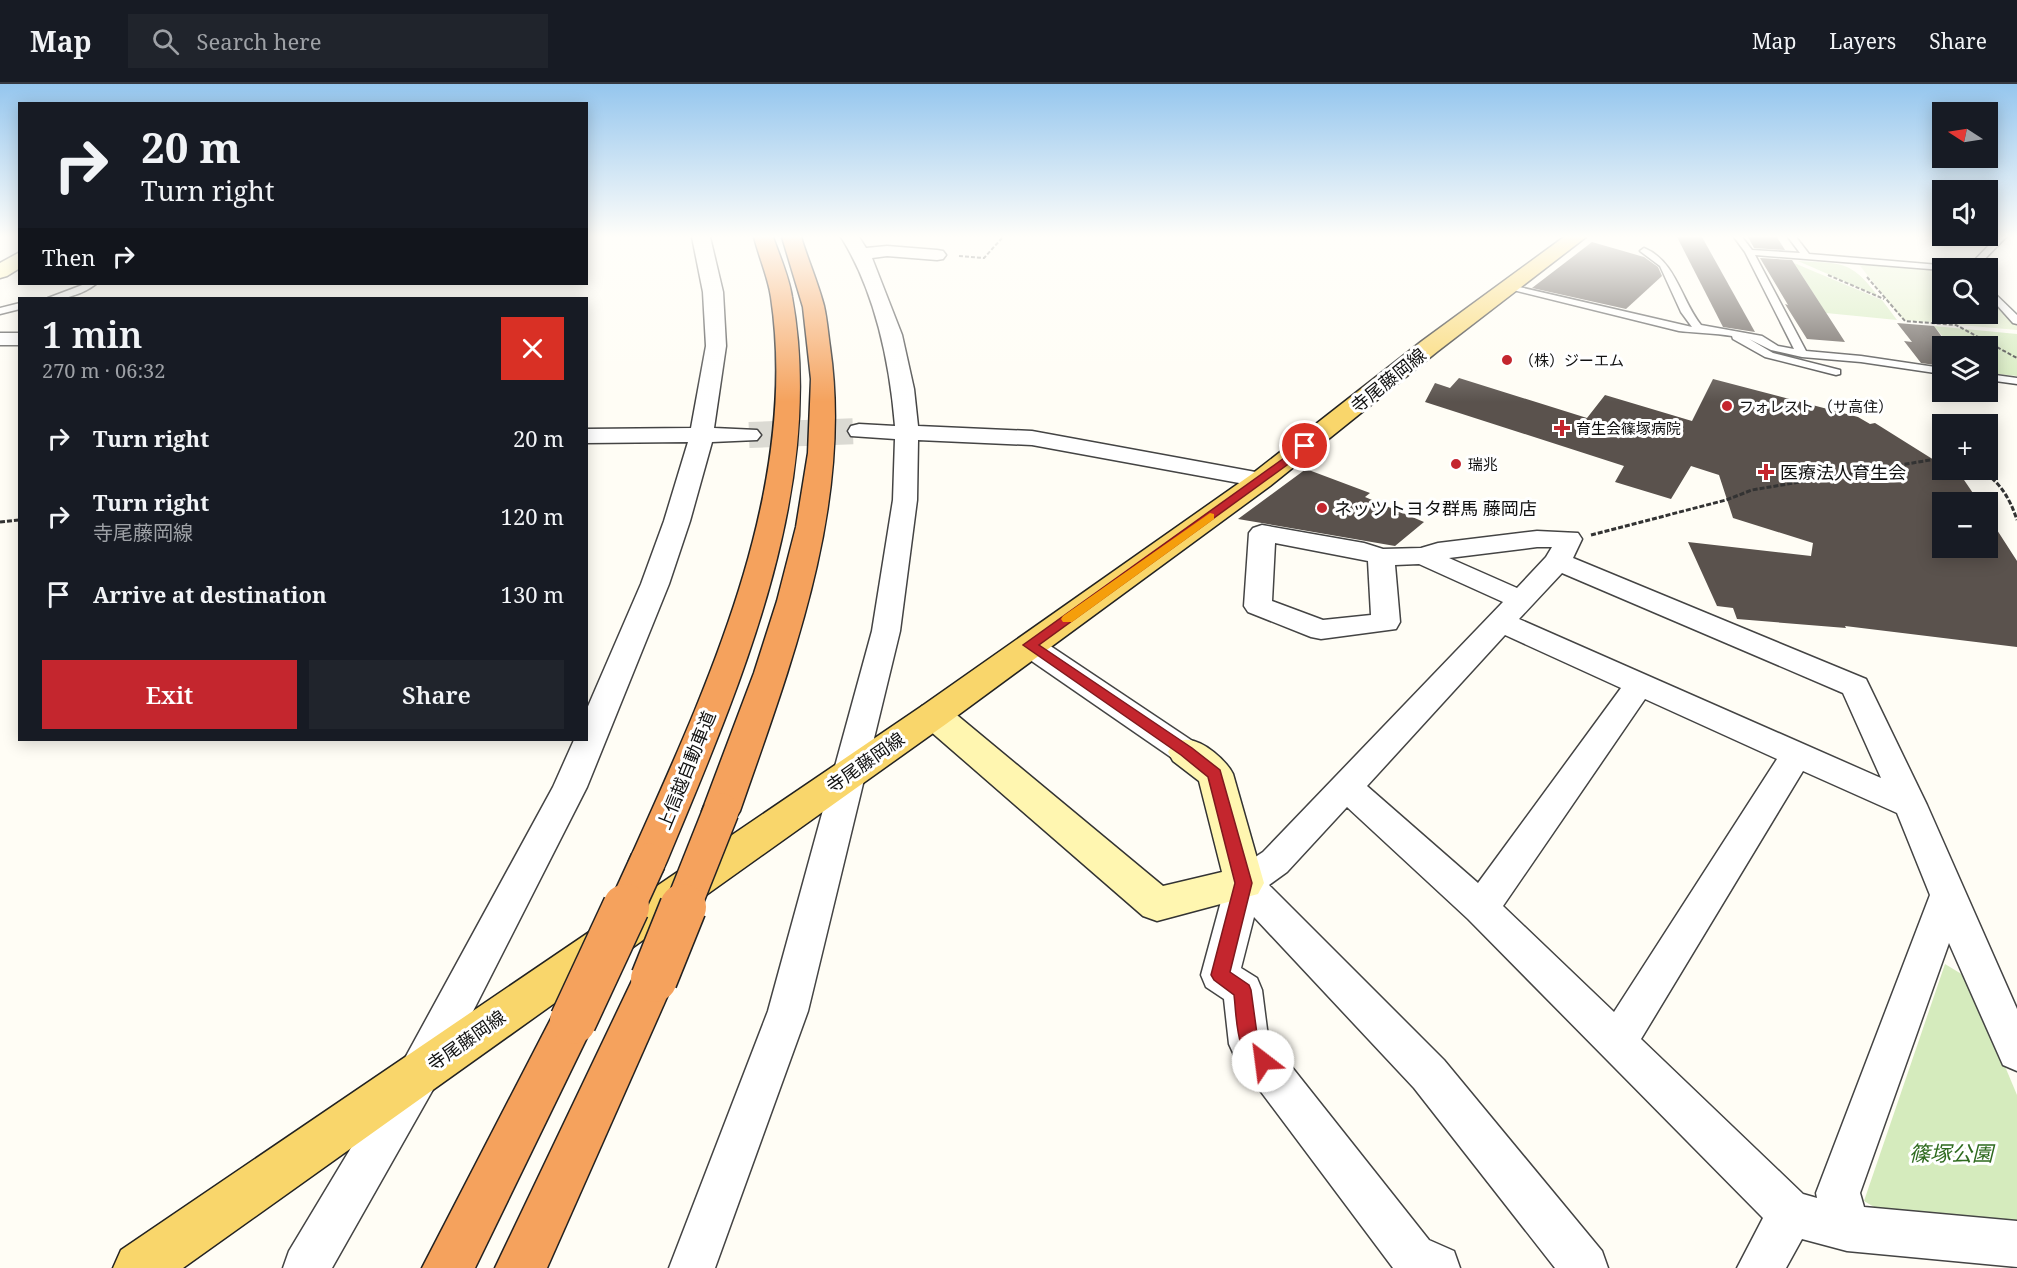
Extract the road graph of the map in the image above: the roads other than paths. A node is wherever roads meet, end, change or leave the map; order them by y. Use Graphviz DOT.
graph roads {
  1 [pos="73,292"];
  2 [pos="713,292"];
  3 [pos="780,292"];
  4 [pos="811,292"];
  5 [pos="875,292"];
  6 [pos="1499,292"];
  7 [pos="1528,292"];
  8 [pos="1677,292"];
  9 [pos="1770,292"];
  10 [pos="56,297"];
  11 [pos="1998,301"];
  12 [pos="18,306"];
  13 [pos="0,311"];
  14 [pos="2017,321"];
  15 [pos="0,339"];
  16 [pos="18,339"];
  17 [pos="1802,354"];
  18 [pos="1932,370"];
  19 [pos="1836,372"];
  20 [pos="1998,378"];
  21 [pos="2017,381"];
  22 [pos="859,431"];
  23 [pos="907,432"];
  24 [pos="702,435"];
  25 [pos="749,435"];
  26 [pos="588,436"];
  27 [pos="1261,480"];
  28 [pos="1564,550"];
  29 [pos="1423,556"];
  30 [pos="1381,557"];
  31 [pos="1522,600"];
  32 [pos="1501,622"];
  33 [pos="1030,645"];
  34 [pos="1640,684"];
  35 [pos="934,715"];
  36 [pos="1186,752"];
  37 [pos="1797,754"];
  38 [pos="849,773"];
  39 [pos="1346,787"];
  40 [pos="1910,805"];
  41 [pos="1244,883"];
  42 [pos="1948,895"];
  43 [pos="1481,908"];
  44 [pos="2004,1000"];
  45 [pos="1617,1042"];
  46 [pos="2017,1052"];
  47 [pos="420,1072"];
  48 [pos="1791,1214"];
  49 [pos="1847,1228"];
  50 [pos="2017,1244"];
  51 [pos="140,1268"];
  52 [pos="306,1268"];
  53 [pos="448,1268"];
  54 [pos="520,1268"];
  55 [pos="692,1268"];
  56 [pos="1437,1268"];
  57 [pos="1585,1268"];
  58 [pos="1760,1268"];
  1 -- 10 [label="lane"];
  2 -- 24 [label="street"];
  3 -- 53 [label="highway, 上信越自動車道, bridge"];
  4 -- 54 [label="highway, bridge"];
  5 -- 23 [label="street"];
  6 -- 27 [label="main road, 寺尾藤岡線"];
  7 -- 19 [label="lane"];
  8 -- 17 [label="lane"];
  9 -- 17 [label="lane"];
  11 -- 14 [label="lane"];
  12 -- 13 [label="lane"];
  15 -- 16 [label="street"];
  17 -- 18 [label="lane"];
  20 -- 21 [label="lane"];
  22 -- 23 [label="street"];
  23 -- 27 [label="street"];
  23 -- 38 [label="street"];
  24 -- 25 [label="street"];
  24 -- 26 [label="street"];
  24 -- 47 [label="street"];
  27 -- 33 [label="main road, 寺尾藤岡線"];
  28 -- 29 [label="street"];
  28 -- 31 [label="street"];
  28 -- 40 [label="street"];
  29 -- 30 [label="street"];
  29 -- 31 [label="street"];
  30 -- 30 [label="street"];
  31 -- 32 [label="street"];
  32 -- 34 [label="street"];
  32 -- 39 [label="street"];
  33 -- 35 [label="main road, 寺尾藤岡線"];
  33 -- 36 [label="street"];
  34 -- 37 [label="street"];
  34 -- 43 [label="street"];
  35 -- 38 [label="main road, 寺尾藤岡線"];
  35 -- 41 [label="street"];
  36 -- 41 [label="street"];
  37 -- 40 [label="street"];
  37 -- 45 [label="street"];
  38 -- 47 [label="main road, 寺尾藤岡線"];
  38 -- 55 [label="street"];
  39 -- 41 [label="street"];
  39 -- 43 [label="street"];
  40 -- 42 [label="street"];
  41 -- 56 [label="street"];
  41 -- 57 [label="street"];
  42 -- 44 [label="street"];
  42 -- 49 [label="street"];
  43 -- 45 [label="street"];
  44 -- 46 [label="street"];
  45 -- 48 [label="street"];
  47 -- 51 [label="main road, 寺尾藤岡線"];
  47 -- 52 [label="street"];
  48 -- 49 [label="street"];
  48 -- 58 [label="street"];
  49 -- 50 [label="street"];
}
